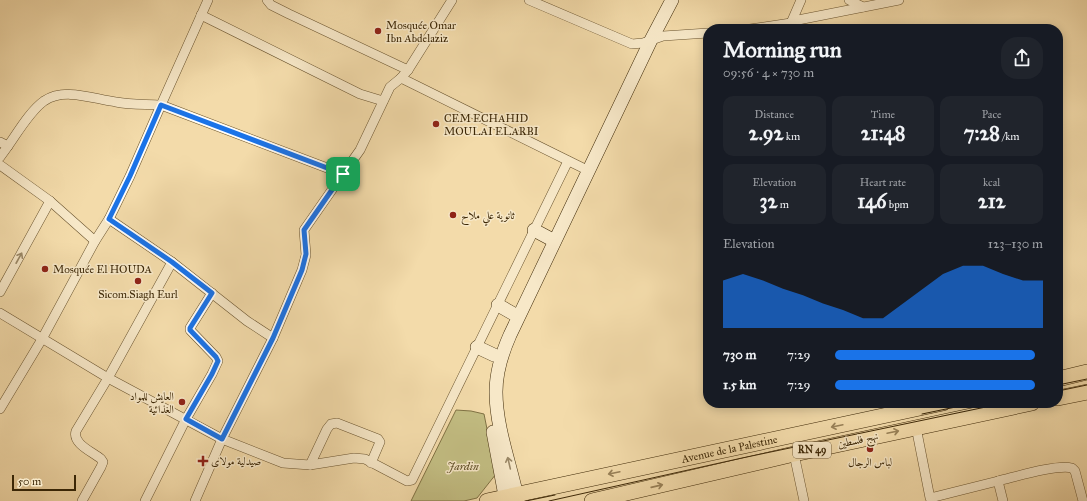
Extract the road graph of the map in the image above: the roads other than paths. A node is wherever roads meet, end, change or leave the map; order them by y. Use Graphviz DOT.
graph roads {
  1 [pos="208,0"];
  2 [pos="267,0"];
  3 [pos="452,0"];
  4 [pos="529,0"];
  5 [pos="666,0"];
  6 [pos="672,0"];
  7 [pos="801,0"];
  8 [pos="849,0"];
  9 [pos="899,0"];
  10 [pos="863,7"];
  11 [pos="201,15"];
  12 [pos="791,23"];
  13 [pos="784,24"];
  14 [pos="703,33"];
  15 [pos="647,41"];
  16 [pos="408,70"];
  17 [pos="401,78"];
  18 [pos="383,101"];
  19 [pos="161,105"];
  20 [pos="4,144"];
  21 [pos="0,156"];
  22 [pos="568,160"];
  23 [pos="0,165"];
  24 [pos="583,168"];
  25 [pos="343,174"];
  26 [pos="50,201"];
  27 [pos="109,219"];
  28 [pos="534,230"];
  29 [pos="549,238"];
  30 [pos="95,241"];
  31 [pos="172,262"];
  32 [pos="0,292"];
  33 [pos="212,293"];
  34 [pos="498,305"];
  35 [pos="0,313"];
  36 [pos="512,313"];
  37 [pos="273,338"];
  38 [pos="42,339"];
  39 [pos="478,347"];
  40 [pos="494,355"];
  41 [pos="1087,372"];
  42 [pos="108,378"];
  43 [pos="1063,378"];
  44 [pos="1087,392"];
  45 [pos="1063,397"];
  46 [pos="920,408"];
  47 [pos="1008,408"];
  48 [pos="0,410"];
  49 [pos="186,419"];
  50 [pos="916,427"];
  51 [pos="222,439"];
  52 [pos="794,454"];
  53 [pos="371,463"];
  54 [pos="310,465"];
  55 [pos="998,481"];
  56 [pos="511,498"];
  57 [pos="930,499"];
  58 [pos="82,501"];
  59 [pos="146,501"];
  60 [pos="195,501"];
  61 [pos="487,501"];
  62 [pos="592,501"];
  63 [pos="804,501"];
  64 [pos="1003,501"];
  65 [pos="1083,501"];
  1 -- 11 [label="street"];
  2 -- 16 [label="street"];
  3 -- 16 [label="street"];
  4 -- 15 [label="street"];
  5 -- 15 [label="main road"];
  6 -- 15 [label="main road"];
  7 -- 12 [label="street"];
  8 -- 10 [label="street"];
  9 -- 10 [label="street"];
  10 -- 12 [label="street"];
  11 -- 18 [label="street"];
  11 -- 19 [label="street"];
  12 -- 13 [label="street"];
  14 -- 15 [label="street"];
  15 -- 24 [label="main road"];
  56 -- 15 [label="main road, one-way"];
  16 -- 17 [label="street"];
  17 -- 18 [label="street"];
  17 -- 22 [label="street"];
  18 -- 25 [label="street"];
  19 -- 20 [label="street"];
  19 -- 25 [label="street"];
  19 -- 27 [label="street"];
  20 -- 21 [label="street"];
  22 -- 24 [label="street"];
  22 -- 28 [label="street"];
  23 -- 26 [label="street"];
  24 -- 29 [label="main road"];
  25 -- 37 [label="street"];
  26 -- 30 [label="street"];
  32 -- 26 [label="street, one-way"];
  27 -- 30 [label="street"];
  27 -- 31 [label="street"];
  28 -- 29 [label="main road"];
  28 -- 34 [label="street"];
  29 -- 36 [label="main road"];
  30 -- 38 [label="street"];
  31 -- 33 [label="street"];
  31 -- 42 [label="street"];
  33 -- 37 [label="street"];
  33 -- 49 [label="street"];
  34 -- 36 [label="main road"];
  34 -- 39 [label="street"];
  35 -- 38 [label="street"];
  36 -- 40 [label="main road"];
  37 -- 51 [label="street"];
  38 -- 42 [label="street"];
  38 -- 48 [label="street"];
  39 -- 40 [label="main road"];
  39 -- 53 [label="street"];
  40 -- 56 [label="main road"];
  41 -- 43 [label="main road"];
  42 -- 49 [label="street"];
  42 -- 58 [label="street"];
  44 -- 45 [label="main road"];
  46 -- 56 [label="main road, Avenue de la Palestine / RN 49, one-way"];
  47 -- 50 [label="main road, نهج فلسطين / RN 49"];
  49 -- 51 [label="street"];
  49 -- 59 [label="street"];
  52 -- 50 [label="main road, نهج فلسطين / RN 49, one-way"];
  50 -- 57 [label="street"];
  51 -- 54 [label="street"];
  51 -- 60 [label="street"];
  62 -- 52 [label="main road, نهج فلسطين / RN 49, one-way"];
  52 -- 63 [label="street"];
  53 -- 54 [label="street"];
  53 -- 54 [label="street"];
  55 -- 57 [label="street"];
  55 -- 64 [label="street"];
  55 -- 65 [label="street"];
  56 -- 61 [label="main road, RN 49"];
}
